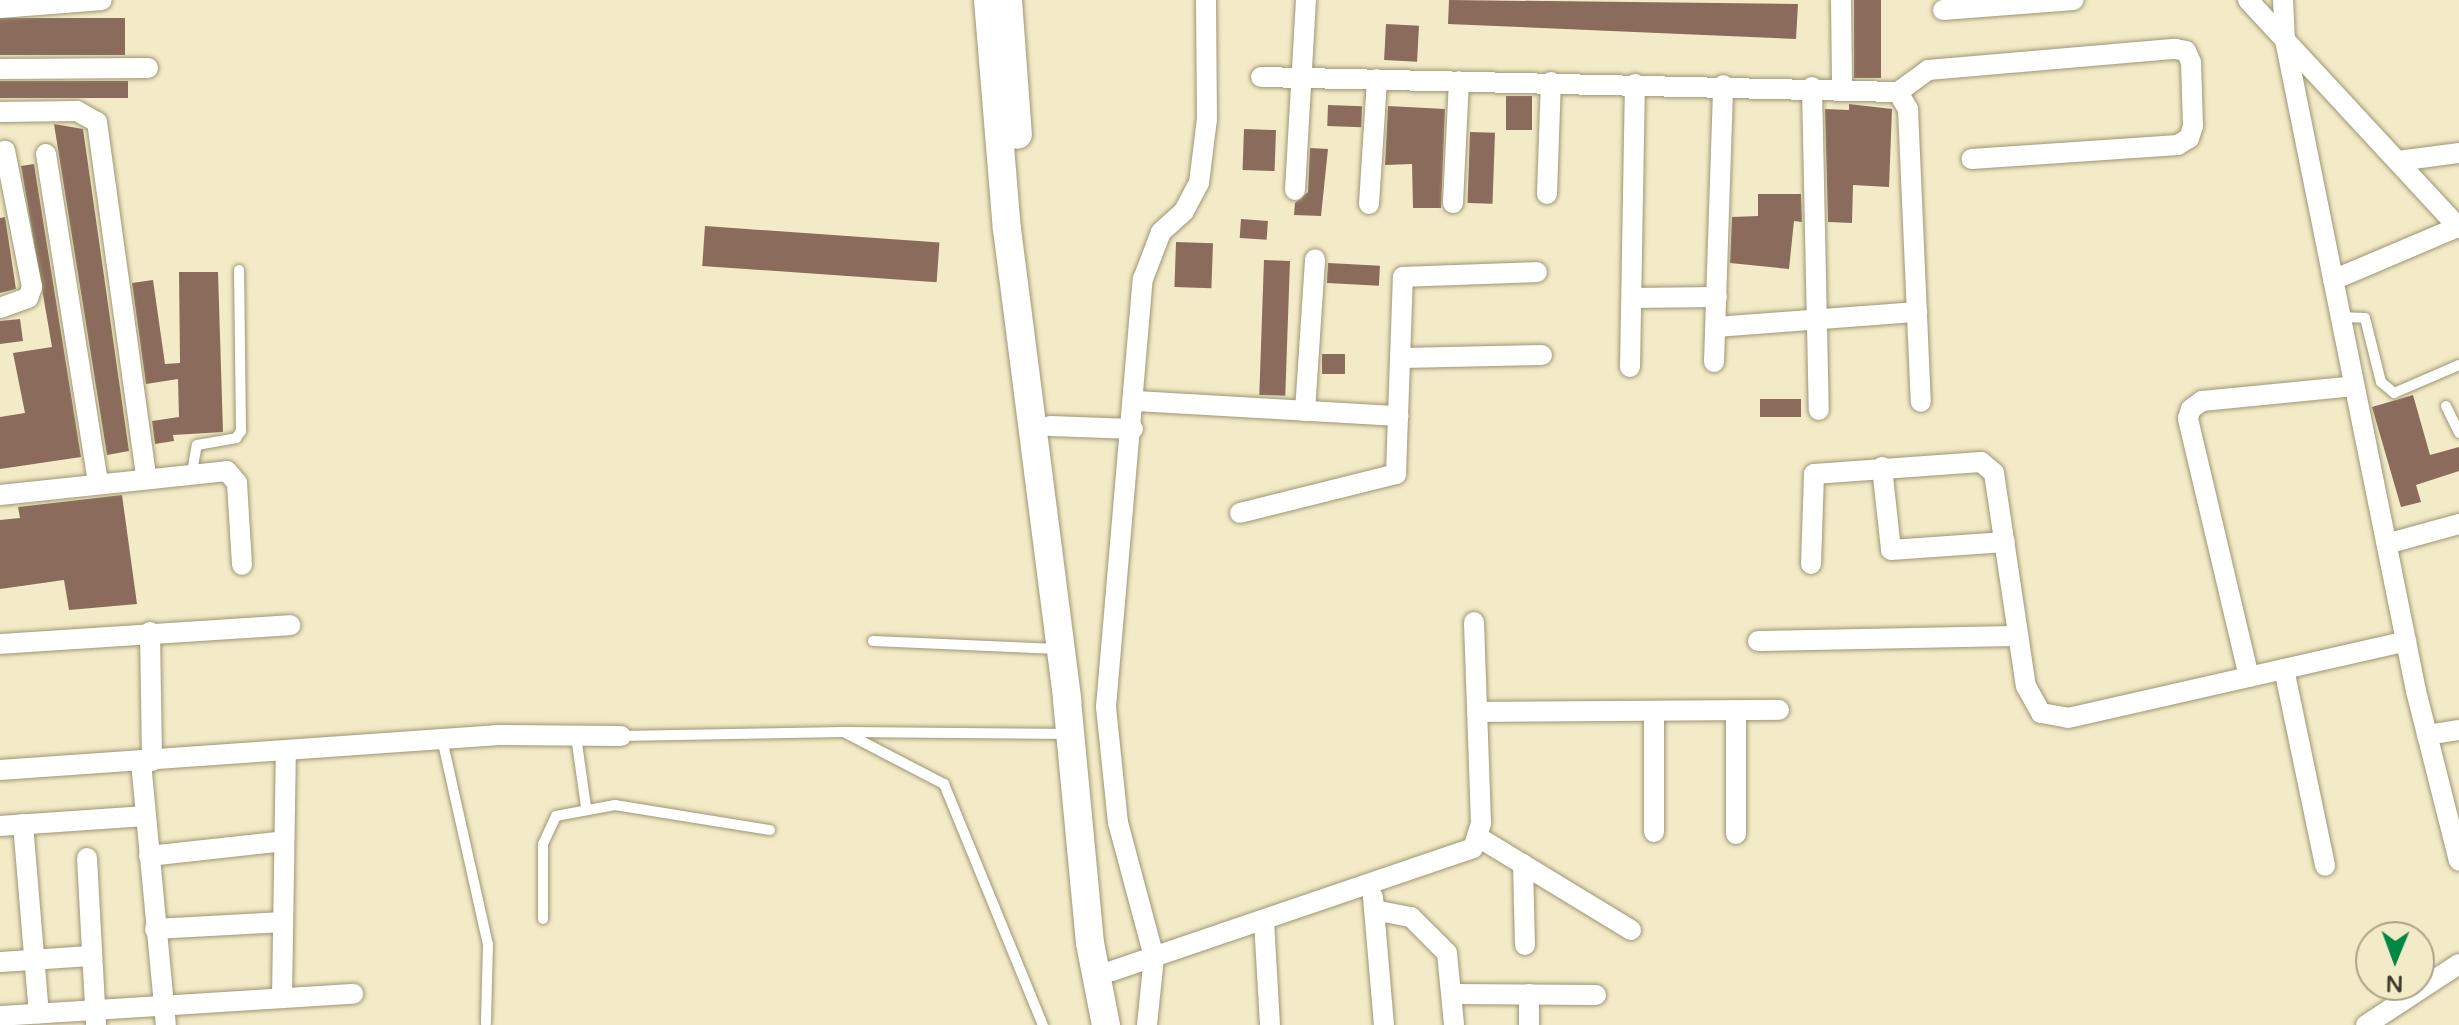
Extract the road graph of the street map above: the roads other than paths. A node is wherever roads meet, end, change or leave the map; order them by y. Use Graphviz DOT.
graph roads {
  1 [pos="102,0"];
  2 [pos="988,0"];
  3 [pos="1008,0"];
  4 [pos="1206,0"];
  5 [pos="1306,0"];
  6 [pos="1841,0"];
  7 [pos="2074,0"];
  8 [pos="2248,0"];
  9 [pos="2283,0"];
  10 [pos="0,8"];
  11 [pos="1943,10"];
  12 [pos="2285,40"];
  13 [pos="148,68"];
  14 [pos="0,69"];
  15 [pos="1261,77"];
  16 [pos="1302,78"];
  17 [pos="1377,79"];
  18 [pos="1459,81"];
  19 [pos="1551,82"];
  20 [pos="1635,84"];
  21 [pos="1723,85"];
  22 [pos="1812,87"];
  23 [pos="1842,87"];
  24 [pos="1898,92"];
  25 [pos="0,112"];
  26 [pos="5,151"];
  27 [pos="2459,153"];
  28 [pos="46,154"];
  29 [pos="1971,159"];
  30 [pos="2398,161"];
  31 [pos="1295,190"];
  32 [pos="1547,194"];
  33 [pos="1453,203"];
  34 [pos="1369,204"];
  35 [pos="2458,227"];
  36 [pos="1315,259"];
  37 [pos="239,270"];
  38 [pos="1537,272"];
  39 [pos="2333,280"];
  40 [pos="1717,297"];
  41 [pos="1632,298"];
  42 [pos="0,308"];
  43 [pos="1917,312"];
  44 [pos="2340,317"];
  45 [pos="1817,319"];
  46 [pos="1716,327"];
  47 [pos="1542,355"];
  48 [pos="1401,358"];
  49 [pos="1714,362"];
  50 [pos="2459,365"];
  51 [pos="1630,367"];
  52 [pos="2354,386"];
  53 [pos="1136,401"];
  54 [pos="1921,402"];
  55 [pos="2446,406"];
  56 [pos="1819,410"];
  57 [pos="1305,411"];
  58 [pos="1399,416"];
  59 [pos="1050,426"];
  60 [pos="1133,429"];
  61 [pos="2459,433"];
  62 [pos="1882,467"];
  63 [pos="192,472"];
  64 [pos="146,476"];
  65 [pos="98,483"];
  66 [pos="0,495"];
  67 [pos="1240,513"];
  68 [pos="2459,524"];
  69 [pos="2005,542"];
  70 [pos="2390,543"];
  71 [pos="1811,564"];
  72 [pos="242,565"];
  73 [pos="1474,622"];
  74 [pos="290,625"];
  75 [pos="150,632"];
  76 [pos="2017,636"];
  77 [pos="873,641"];
  78 [pos="1758,641"];
  79 [pos="2406,641"];
  80 [pos="0,644"];
  81 [pos="1060,649"];
  82 [pos="2284,669"];
  83 [pos="2249,677"];
  84 [pos="1779,710"];
  85 [pos="1736,711"];
  86 [pos="1477,712"];
  87 [pos="1654,713"];
  88 [pos="2459,730"];
  89 [pos="844,732"];
  90 [pos="1070,734"];
  91 [pos="2427,735"];
  92 [pos="576,736"];
  93 [pos="621,736"];
  94 [pos="442,739"];
  95 [pos="286,751"];
  96 [pos="147,762"];
  97 [pos="0,770"];
  98 [pos="2452,801"];
  99 [pos="586,807"];
  100 [pos="146,816"];
  101 [pos="23,824"];
  102 [pos="0,826"];
  103 [pos="770,830"];
  104 [pos="1654,832"];
  105 [pos="1736,834"];
  106 [pos="1478,837"];
  107 [pos="284,841"];
  108 [pos="149,856"];
  109 [pos="87,858"];
  110 [pos="2459,861"];
  111 [pos="1523,864"];
  112 [pos="2325,866"];
  113 [pos="1372,885"];
  114 [pos="1374,910"];
  115 [pos="543,919"];
  116 [pos="1264,921"];
  117 [pos="283,922"];
  118 [pos="155,929"];
  119 [pos="1631,930"];
  120 [pos="1525,945"];
  121 [pos="91,956"];
  122 [pos="1154,957"];
  123 [pos="34,960"];
  124 [pos="0,962"];
  125 [pos="2459,964"];
  126 [pos="1112,971"];
  127 [pos="353,994"];
  128 [pos="1453,994"];
  129 [pos="1529,994"];
  130 [pos="1596,995"];
  131 [pos="282,998"];
  132 [pos="165,1015"];
  133 [pos="0,1016"];
  134 [pos="35,1017"];
  135 [pos="96,1017"];
  136 [pos="486,1023"];
  137 [pos="1043,1025"];
  138 [pos="1106,1025"];
  139 [pos="1123,1025"];
  140 [pos="1147,1025"];
  141 [pos="1270,1025"];
  142 [pos="1384,1025"];
  143 [pos="1454,1025"];
  144 [pos="1529,1025"];
  145 [pos="2366,1025"];
  1 -- 10 [label="street"];
  2 -- 81 [label="street"];
  3 -- 59 [label="street"];
  4 -- 53 [label="street"];
  5 -- 16 [label="street"];
  6 -- 23 [label="street"];
  7 -- 11 [label="street"];
  8 -- 12 [label="street"];
  9 -- 12 [label="street"];
  12 -- 30 [label="street"];
  12 -- 39 [label="street"];
  13 -- 14 [label="street"];
  15 -- 16 [label="street"];
  16 -- 17 [label="street"];
  16 -- 31 [label="street"];
  17 -- 18 [label="street"];
  17 -- 34 [label="street"];
  18 -- 19 [label="street"];
  18 -- 33 [label="street"];
  19 -- 20 [label="street"];
  19 -- 32 [label="street"];
  20 -- 21 [label="street"];
  20 -- 41 [label="street"];
  21 -- 22 [label="street"];
  21 -- 40 [label="street"];
  22 -- 23 [label="street"];
  22 -- 45 [label="street"];
  23 -- 24 [label="street"];
  24 -- 29 [label="street"];
  24 -- 43 [label="street"];
  25 -- 64 [label="street"];
  26 -- 42 [label="street"];
  27 -- 30 [label="street"];
  28 -- 65 [label="street"];
  30 -- 35 [label="street"];
  35 -- 39 [label="street"];
  36 -- 57 [label="street"];
  37 -- 63 [label="lane"];
  38 -- 48 [label="street"];
  39 -- 44 [label="street"];
  40 -- 41 [label="street"];
  40 -- 46 [label="street"];
  41 -- 51 [label="street"];
  43 -- 45 [label="street"];
  43 -- 54 [label="street"];
  44 -- 50 [label="lane"];
  44 -- 52 [label="street"];
  45 -- 46 [label="street"];
  45 -- 56 [label="street"];
  46 -- 49 [label="street"];
  47 -- 48 [label="street"];
  48 -- 58 [label="street"];
  52 -- 70 [label="street"];
  52 -- 83 [label="street"];
  53 -- 57 [label="street"];
  53 -- 60 [label="street"];
  55 -- 61 [label="lane"];
  57 -- 58 [label="street"];
  58 -- 67 [label="street"];
  59 -- 60 [label="street"];
  59 -- 126 [label="street"];
  60 -- 122 [label="street"];
  62 -- 69 [label="street"];
  62 -- 69 [label="street"];
  62 -- 71 [label="street"];
  63 -- 64 [label="street"];
  63 -- 72 [label="street"];
  64 -- 65 [label="street"];
  65 -- 66 [label="street"];
  68 -- 70 [label="street"];
  69 -- 76 [label="street"];
  70 -- 79 [label="street"];
  73 -- 86 [label="street"];
  74 -- 75 [label="street"];
  75 -- 80 [label="street"];
  75 -- 96 [label="street"];
  76 -- 78 [label="street"];
  76 -- 83 [label="street"];
  77 -- 81 [label="lane"];
  79 -- 82 [label="street"];
  79 -- 91 [label="street"];
  81 -- 90 [label="street"];
  82 -- 83 [label="street"];
  82 -- 112 [label="street"];
  84 -- 85 [label="street"];
  85 -- 87 [label="street"];
  85 -- 105 [label="street"];
  86 -- 87 [label="street"];
  86 -- 106 [label="street"];
  87 -- 104 [label="street"];
  88 -- 91 [label="street"];
  89 -- 90 [label="lane"];
  89 -- 93 [label="lane"];
  89 -- 137 [label="lane"];
  90 -- 138 [label="street"];
  91 -- 98 [label="street"];
  92 -- 93 [label="street"];
  92 -- 94 [label="street"];
  92 -- 99 [label="lane"];
  94 -- 95 [label="street"];
  94 -- 136 [label="lane"];
  95 -- 96 [label="street"];
  95 -- 107 [label="street"];
  96 -- 97 [label="street"];
  96 -- 100 [label="street"];
  98 -- 110 [label="street"];
  99 -- 103 [label="lane"];
  99 -- 115 [label="lane"];
  100 -- 101 [label="street"];
  100 -- 108 [label="street"];
  101 -- 102 [label="street"];
  101 -- 123 [label="street"];
  106 -- 111 [label="street"];
  106 -- 113 [label="street"];
  107 -- 108 [label="street"];
  107 -- 117 [label="street"];
  108 -- 118 [label="street"];
  109 -- 121 [label="street"];
  111 -- 119 [label="street"];
  111 -- 120 [label="street"];
  113 -- 114 [label="street"];
  113 -- 116 [label="street"];
  114 -- 128 [label="street"];
  114 -- 142 [label="street"];
  116 -- 122 [label="street"];
  116 -- 141 [label="street"];
  117 -- 118 [label="street"];
  117 -- 131 [label="street"];
  118 -- 132 [label="street"];
  121 -- 123 [label="street"];
  121 -- 135 [label="street"];
  122 -- 126 [label="street"];
  122 -- 140 [label="street"];
  123 -- 124 [label="street"];
  123 -- 134 [label="street"];
  125 -- 145 [label="street"];
  126 -- 139 [label="street"];
  127 -- 131 [label="street"];
  128 -- 129 [label="street"];
  128 -- 143 [label="street"];
  129 -- 130 [label="street"];
  129 -- 144 [label="street"];
  131 -- 132 [label="street"];
  132 -- 135 [label="street"];
  133 -- 134 [label="street"];
  134 -- 135 [label="street"];
}
